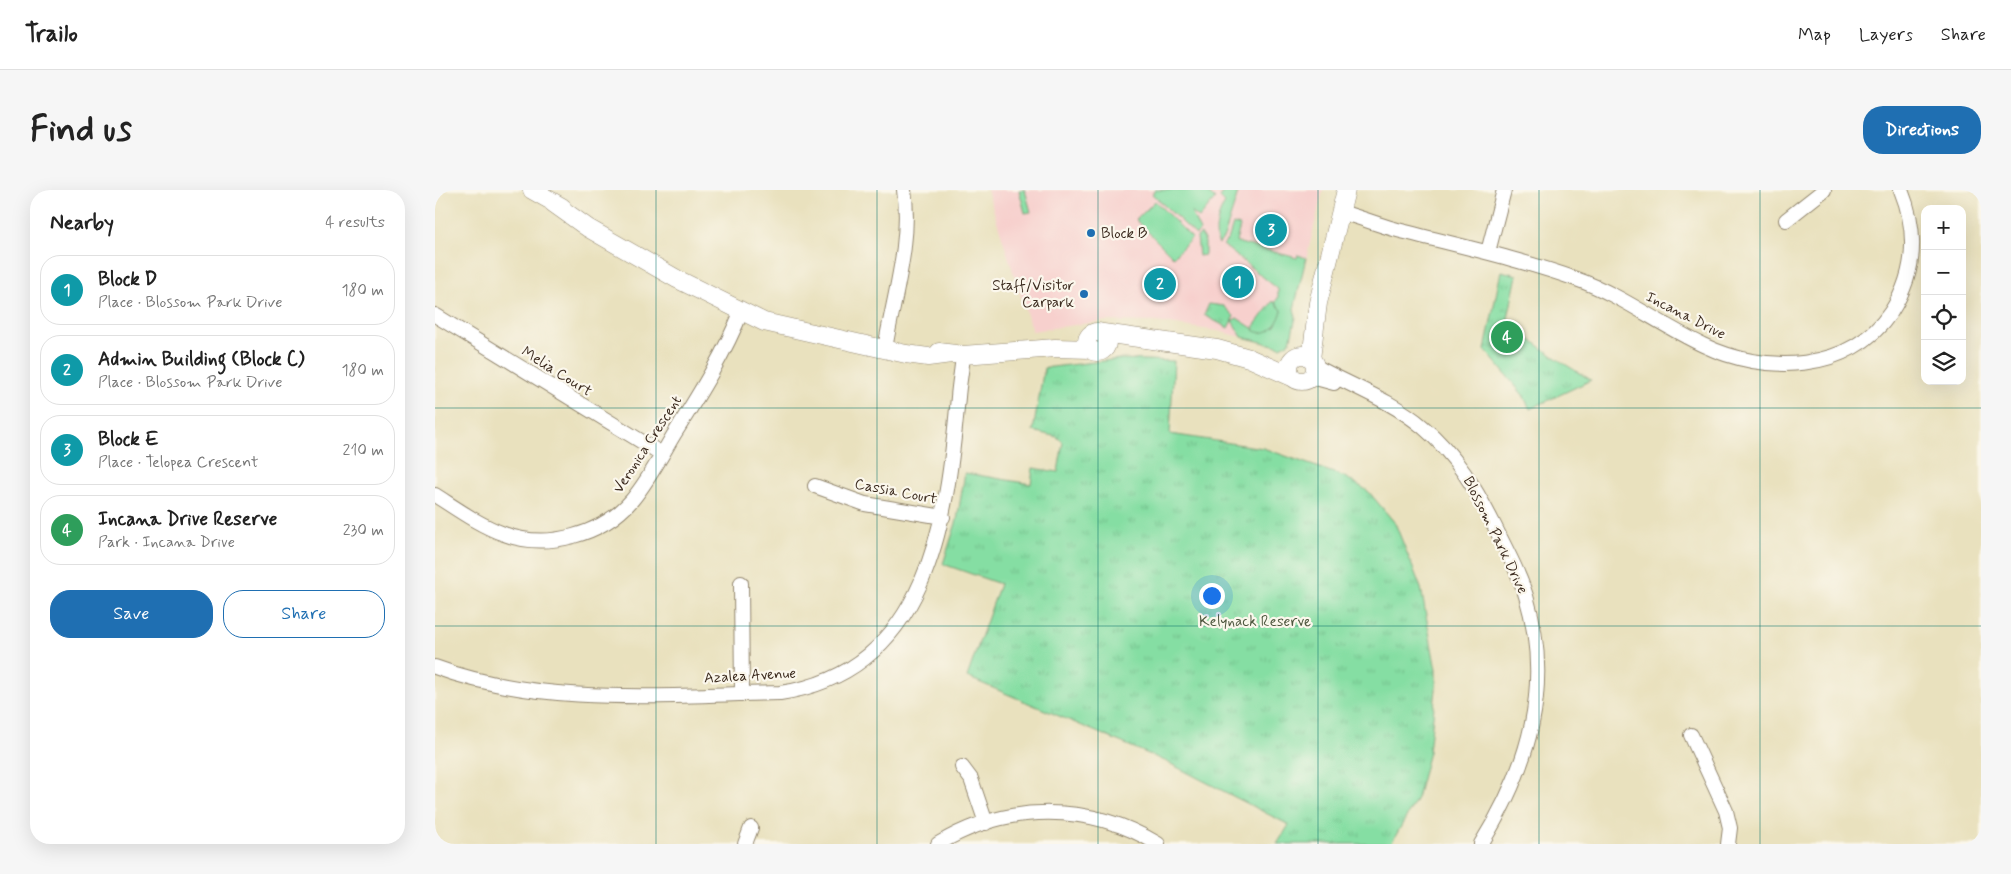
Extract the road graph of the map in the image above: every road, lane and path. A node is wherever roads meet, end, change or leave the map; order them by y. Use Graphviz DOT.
graph roads {
  1 [pos="532,190"];
  2 [pos="905,190"];
  3 [pos="1346,190"];
  4 [pos="1504,190"];
  5 [pos="1825,190"];
  6 [pos="1901,190"];
  7 [pos="1339,215"];
  8 [pos="1787,220"];
  9 [pos="1489,252"];
  10 [pos="740,310"];
  11 [pos="435,314"];
  12 [pos="890,350"];
  13 [pos="956,355"];
  14 [pos="1303,366"];
  15 [pos="662,454"];
  16 [pos="815,486"];
  17 [pos="435,495"];
  18 [pos="943,517"];
  19 [pos="741,583"];
  20 [pos="435,667"];
  21 [pos="742,694"];
  22 [pos="1691,735"];
  23 [pos="962,767"];
  24 [pos="986,823"];
  25 [pos="751,828"];
  26 [pos="745,844"];
  27 [pos="938,844"];
  28 [pos="1158,844"];
  29 [pos="1481,844"];
  30 [pos="1728,844"];
  1 -- 10 [label="street, Blossom Park Drive"];
  2 -- 12 [label="street"];
  3 -- 7 [label="street"];
  4 -- 9 [label="street"];
  5 -- 8 [label="street"];
  6 -- 9 [label="street, Incana Drive"];
  7 -- 9 [label="street, Incana Drive"];
  7 -- 14 [label="street"];
  10 -- 12 [label="street, Blossom Park Drive"];
  10 -- 15 [label="street, Veronica Crescent"];
  11 -- 15 [label="street, Melia Court"];
  12 -- 13 [label="street, Blossom Park Drive"];
  13 -- 14 [label="street, Blossom Park Drive"];
  13 -- 18 [label="street, Azalea Avenue"];
  14 -- 29 [label="street, Blossom Park Drive"];
  15 -- 17 [label="street, Veronica Crescent"];
  16 -- 18 [label="street, Cassia Court"];
  18 -- 21 [label="street, Azalea Avenue"];
  19 -- 21 [label="street"];
  20 -- 21 [label="street, Azalea Avenue"];
  22 -- 30 [label="street"];
  23 -- 24 [label="street"];
  24 -- 27 [label="street"];
  24 -- 28 [label="street"];
  25 -- 26 [label="street"];
}
